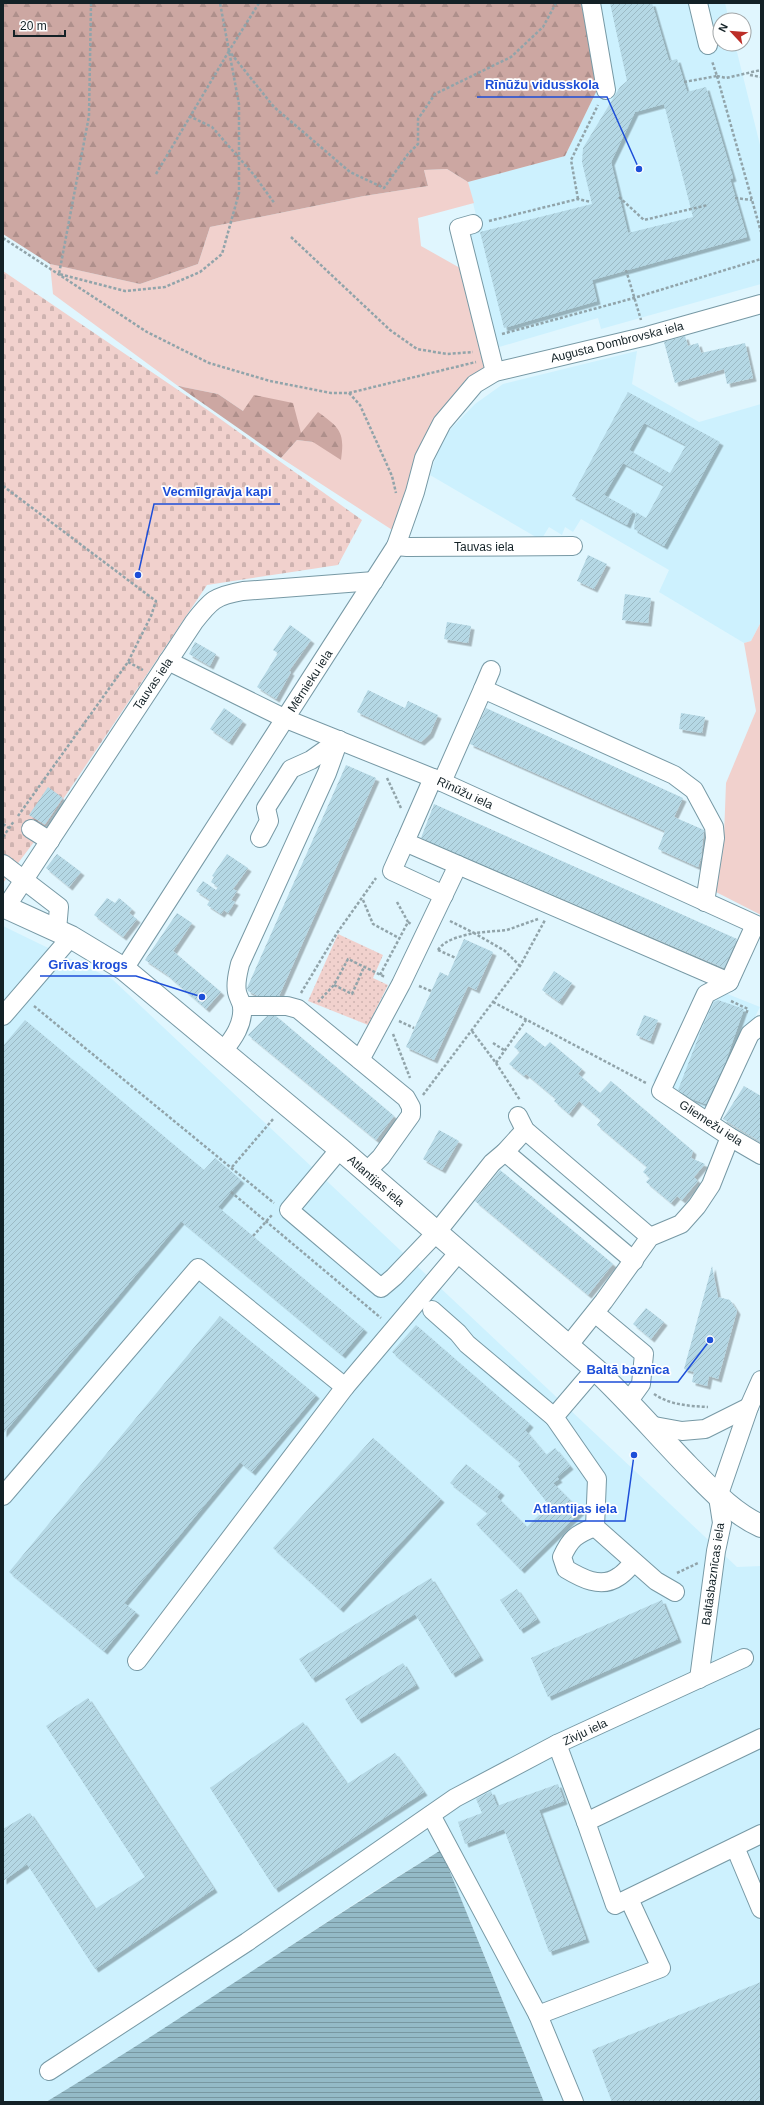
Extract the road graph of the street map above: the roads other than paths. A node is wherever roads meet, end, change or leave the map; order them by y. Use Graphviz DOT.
graph roads {
  1 [pos="591,3"];
  2 [pos="698,3"];
  3 [pos="708,45"];
  4 [pos="606,90"];
  5 [pos="473,224"];
  6 [pos="761,304"];
  7 [pos="490,355"];
  8 [pos="475,384"];
  9 [pos="396,546"];
  10 [pos="573,546"];
  11 [pos="374,581"];
  12 [pos="168,661"];
  13 [pos="491,670"];
  14 [pos="483,689"];
  15 [pos="286,719"];
  16 [pos="339,740"];
  17 [pos="437,780"];
  18 [pos="31,829"];
  19 [pos="260,838"];
  20 [pos="50,841"];
  21 [pos="406,842"];
  22 [pos="3,864"];
  23 [pos="458,866"];
  24 [pos="24,880"];
  25 [pos="444,895"];
  26 [pos="705,902"];
  27 [pos="4,906"];
  28 [pos="758,926"];
  29 [pos="64,933"];
  30 [pos="124,969"];
  31 [pos="729,982"];
  32 [pos="242,1006"];
  33 [pos="3,1016"];
  34 [pos="756,1030"];
  35 [pos="222,1051"];
  36 [pos="360,1060"];
  37 [pos="709,1122"];
  38 [pos="730,1137"];
  39 [pos="340,1149"];
  40 [pos="505,1152"];
  41 [pos="761,1155"];
  42 [pos="366,1172"];
  43 [pos="437,1232"];
  44 [pos="650,1237"];
  45 [pos="459,1252"];
  46 [pos="634,1260"];
  47 [pos="432,1310"];
  48 [pos="595,1313"];
  49 [pos="568,1346"];
  50 [pos="595,1369"];
  51 [pos="761,1380"];
  52 [pos="345,1387"];
  53 [pos="628,1402"];
  54 [pos="755,1408"];
  55 [pos="554,1417"];
  56 [pos="649,1425"];
  57 [pos="3,1496"];
  58 [pos="718,1497"];
  59 [pos="761,1526"];
  60 [pos="595,1527"];
  61 [pos="634,1562"];
  62 [pos="675,1592"];
  63 [pos="744,1658"];
  64 [pos="137,1661"];
  65 [pos="698,1679"];
  66 [pos="761,1738"];
  67 [pos="557,1744"];
  68 [pos="431,1815"];
  69 [pos="586,1822"];
  70 [pos="761,1834"];
  71 [pos="735,1847"];
  72 [pos="629,1899"];
  73 [pos="761,1909"];
  74 [pos="538,2015"];
  75 [pos="49,2071"];
  76 [pos="574,2102"];
  1 -- 4 [label="street"];
  2 -- 3 [label="street"];
  5 -- 7 [label="street"];
  6 -- 7 [label="street, Augusta Dombrovska iela"];
  7 -- 8 [label="street, Augusta Dombrovska iela"];
  8 -- 9 [label="street, Mērnieku iela"];
  9 -- 10 [label="street, Tauvas iela"];
  9 -- 11 [label="street, Mērnieku iela"];
  11 -- 12 [label="street, Tauvas iela"];
  11 -- 15 [label="street, Mērnieku iela"];
  12 -- 15 [label="street, Rīnūžu iela"];
  12 -- 20 [label="street, Tauvas iela"];
  13 -- 14 [label="street"];
  14 -- 17 [label="street"];
  14 -- 26 [label="street"];
  15 -- 16 [label="street, Rīnūžu iela"];
  15 -- 30 [label="street, Mērnieku iela"];
  16 -- 17 [label="street, Rīnūžu iela"];
  16 -- 19 [label="street"];
  16 -- 32 [label="street"];
  17 -- 21 [label="street"];
  17 -- 26 [label="street, Rīnūžu iela"];
  18 -- 20 [label="street"];
  20 -- 24 [label="street, Tauvas iela"];
  21 -- 23 [label="street"];
  21 -- 25 [label="street"];
  22 -- 24 [label="street"];
  23 -- 25 [label="street"];
  23 -- 31 [label="street"];
  24 -- 27 [label="street, Tauvas iela"];
  24 -- 29 [label="street"];
  25 -- 36 [label="street"];
  26 -- 28 [label="street, Rīnūžu iela"];
  27 -- 29 [label="main road, Atlantijas iela"];
  28 -- 31 [label="street"];
  29 -- 30 [label="main road, Atlantijas iela"];
  29 -- 33 [label="street"];
  30 -- 35 [label="main road, Atlantijas iela"];
  31 -- 37 [label="street, Gliemežu iela"];
  32 -- 35 [label="street"];
  32 -- 36 [label="street"];
  34 -- 37 [label="street"];
  35 -- 39 [label="main road, Atlantijas iela"];
  36 -- 42 [label="street"];
  37 -- 38 [label="street, Gliemežu iela"];
  38 -- 41 [label="street, Gliemežu iela"];
  38 -- 44 [label="street"];
  39 -- 42 [label="main road, Atlantijas iela"];
  39 -- 43 [label="street"];
  40 -- 43 [label="street"];
  40 -- 44 [label="street"];
  40 -- 46 [label="street"];
  42 -- 43 [label="main road, Atlantijas iela"];
  43 -- 45 [label="main road, Atlantijas iela"];
  44 -- 46 [label="street"];
  45 -- 49 [label="main road, Atlantijas iela"];
  45 -- 52 [label="street"];
  46 -- 48 [label="street"];
  47 -- 55 [label="street"];
  48 -- 49 [label="street"];
  48 -- 53 [label="street"];
  49 -- 50 [label="main road, Atlantijas iela"];
  50 -- 53 [label="main road, Atlantijas iela"];
  50 -- 55 [label="street"];
  51 -- 54 [label="street, Baltāsbaznīcas iela"];
  52 -- 57 [label="street"];
  52 -- 64 [label="street"];
  53 -- 56 [label="main road, Atlantijas iela"];
  54 -- 56 [label="street"];
  54 -- 58 [label="street, Baltāsbaznīcas iela"];
  55 -- 60 [label="street"];
  56 -- 58 [label="main road, Atlantijas iela"];
  58 -- 59 [label="main road, Atlantijas iela"];
  58 -- 65 [label="street, Baltāsbaznīcas iela"];
  60 -- 61 [label="street"];
  60 -- 61 [label="street"];
  61 -- 62 [label="street"];
  63 -- 65 [label="street, Zivju iela"];
  65 -- 67 [label="street, Zivju iela"];
  66 -- 69 [label="street"];
  67 -- 68 [label="street, Zivju iela"];
  67 -- 69 [label="street"];
  68 -- 74 [label="street"];
  68 -- 75 [label="street, Zivju iela"];
  69 -- 72 [label="street"];
  70 -- 71 [label="street"];
  71 -- 72 [label="street"];
  71 -- 73 [label="street"];
  72 -- 74 [label="street"];
  74 -- 76 [label="street"];
}
